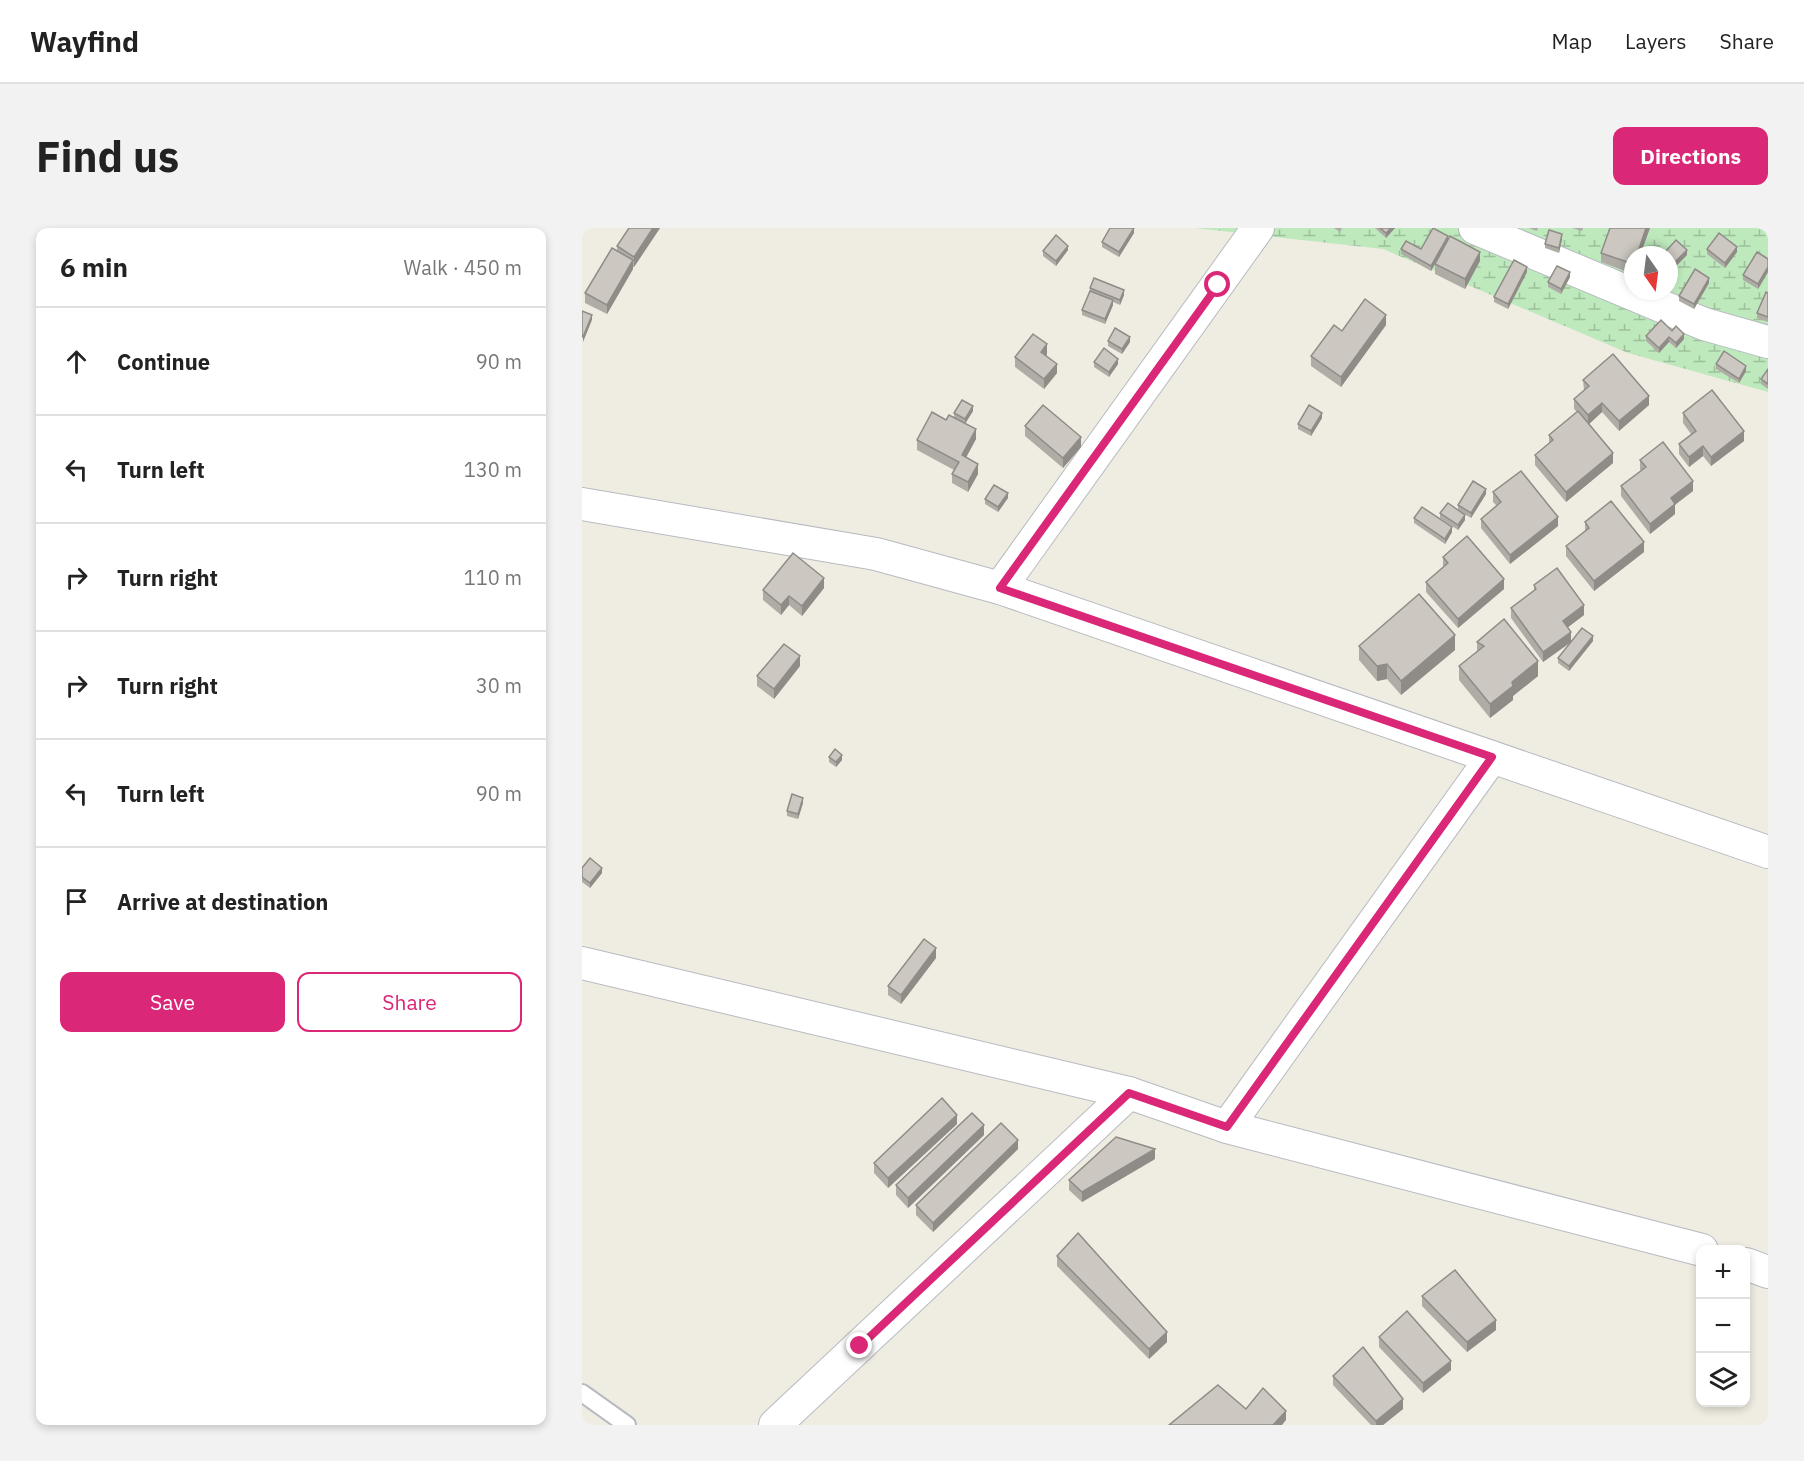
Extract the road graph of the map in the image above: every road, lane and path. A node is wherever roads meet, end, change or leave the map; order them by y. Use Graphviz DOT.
graph roads {
  1 [pos="1258,228"];
  2 [pos="1475,228"];
  3 [pos="1768,342"];
  4 [pos="582,504"];
  5 [pos="1000,588"];
  6 [pos="1492,757"];
  7 [pos="1768,852"];
  8 [pos="582,963"];
  9 [pos="1129,1093"];
  10 [pos="1227,1127"];
  11 [pos="1696,1248"];
  12 [pos="1750,1265"];
  13 [pos="1768,1272"];
  14 [pos="582,1393"];
  15 [pos="627,1425"];
  16 [pos="775,1425"];
  1 -- 5 [label="street"];
  2 -- 3 [label="street"];
  4 -- 5 [label="street"];
  5 -- 6 [label="street"];
  6 -- 7 [label="street"];
  6 -- 10 [label="street"];
  8 -- 9 [label="street"];
  9 -- 10 [label="street"];
  9 -- 16 [label="street"];
  10 -- 11 [label="street"];
  12 -- 13 [label="street"];
  14 -- 15 [label="lane"];
}
